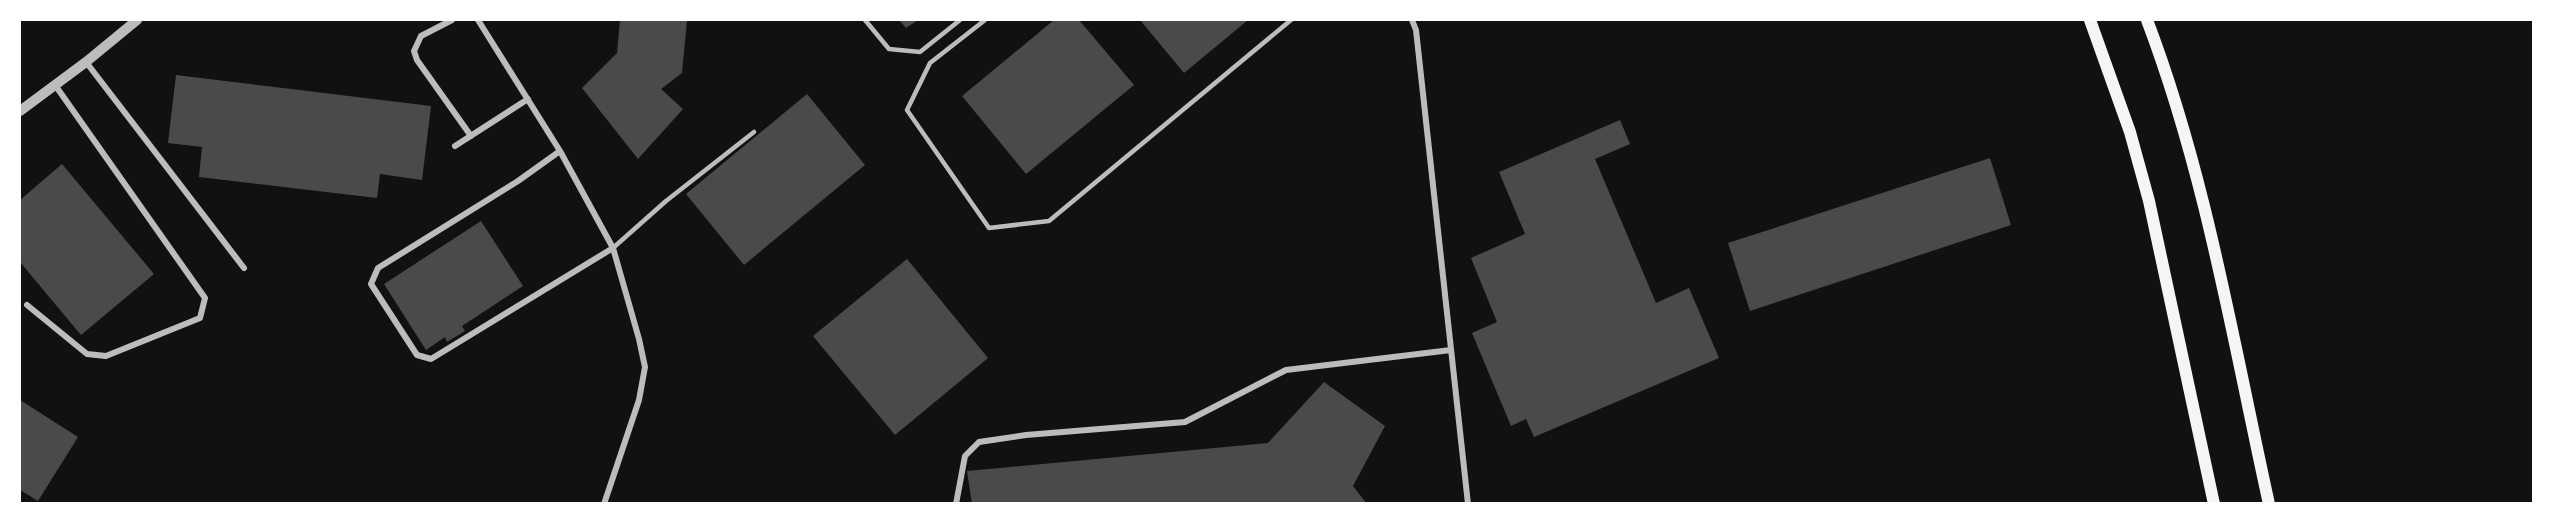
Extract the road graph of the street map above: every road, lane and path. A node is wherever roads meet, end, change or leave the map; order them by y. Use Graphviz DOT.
graph roads {
  1 [pos="136,20"];
  2 [pos="452,20"];
  3 [pos="478,20"];
  4 [pos="865,20"];
  5 [pos="960,20"];
  6 [pos="985,20"];
  7 [pos="1292,20"];
  8 [pos="1412,20"];
  9 [pos="2090,20"];
  10 [pos="2147,20"];
  11 [pos="86,62"];
  12 [pos="55,85"];
  13 [pos="528,99"];
  14 [pos="20,111"];
  15 [pos="754,132"];
  16 [pos="471,136"];
  17 [pos="455,146"];
  18 [pos="560,151"];
  19 [pos="613,248"];
  20 [pos="244,268"];
  21 [pos="27,305"];
  22 [pos="1451,350"];
  23 [pos="604,504"];
  24 [pos="956,504"];
  25 [pos="1468,504"];
  26 [pos="2214,504"];
  27 [pos="2269,504"];
  1 -- 11 [label="street"];
  2 -- 16 [label="street"];
  3 -- 13 [label="street"];
  4 -- 5 [label="lane"];
  6 -- 7 [label="lane"];
  8 -- 22 [label="street"];
  9 -- 26 [label="main road"];
  10 -- 27 [label="main road"];
  11 -- 12 [label="street"];
  11 -- 20 [label="street"];
  12 -- 14 [label="street"];
  12 -- 21 [label="street"];
  13 -- 16 [label="street"];
  13 -- 18 [label="street"];
  15 -- 19 [label="lane"];
  16 -- 17 [label="street"];
  18 -- 19 [label="street"];
  18 -- 19 [label="street"];
  19 -- 23 [label="street"];
  22 -- 24 [label="street"];
  22 -- 25 [label="street"];
}
